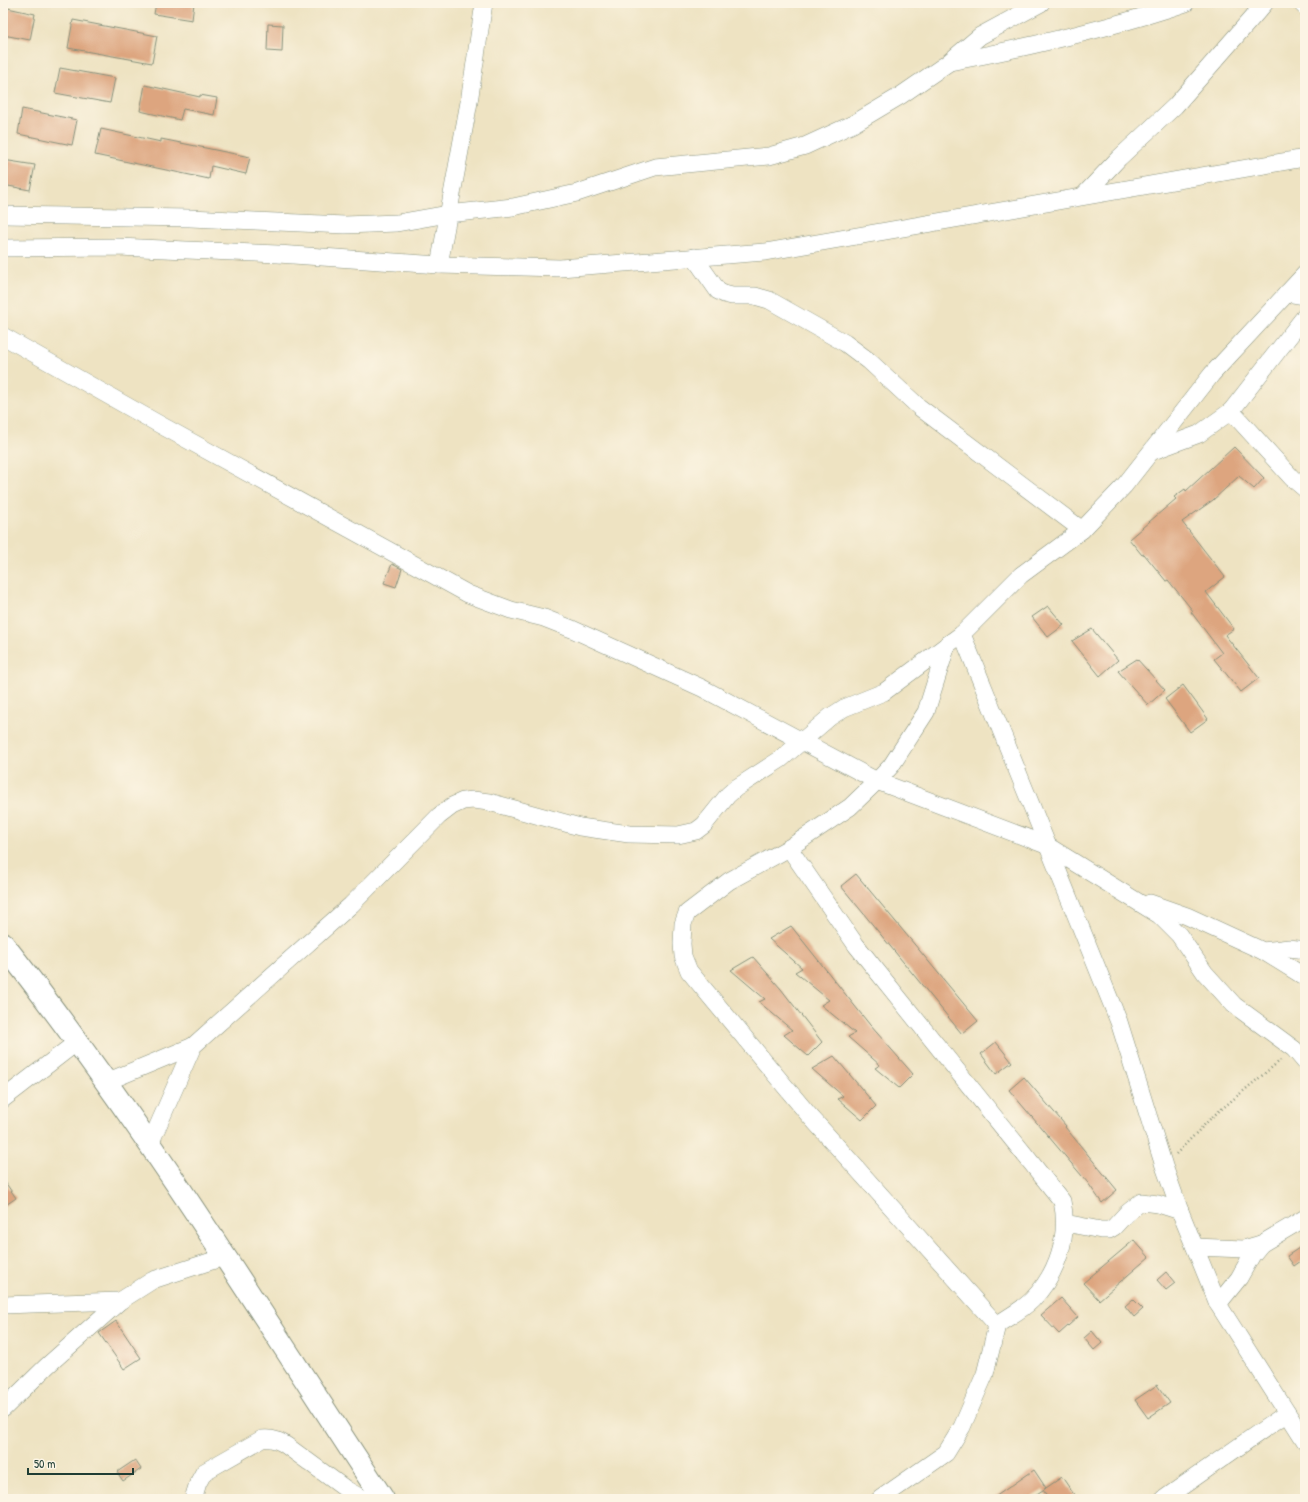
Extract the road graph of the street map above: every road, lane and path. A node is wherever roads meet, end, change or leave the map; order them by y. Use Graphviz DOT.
graph roads {
  1 [pos="484,3"];
  2 [pos="1041,3"];
  3 [pos="1186,3"];
  4 [pos="1265,3"];
  5 [pos="1301,3"];
  6 [pos="1305,7"];
  7 [pos="948,62"];
  8 [pos="1305,158"];
  9 [pos="1084,196"];
  10 [pos="448,214"];
  11 [pos="3,215"];
  12 [pos="3,248"];
  13 [pos="694,257"];
  14 [pos="439,265"];
  15 [pos="1305,274"];
  16 [pos="1287,293"];
  17 [pos="1305,296"];
  18 [pos="1305,316"];
  19 [pos="3,336"];
  20 [pos="1231,411"];
  21 [pos="1153,451"];
  22 [pos="1305,489"];
  23 [pos="1082,530"];
  24 [pos="962,634"];
  25 [pos="947,645"];
  26 [pos="803,741"];
  27 [pos="877,781"];
  28 [pos="1046,845"];
  29 [pos="788,848"];
  30 [pos="1125,895"];
  31 [pos="3,944"];
  32 [pos="1305,950"];
  33 [pos="1263,951"];
  34 [pos="1305,977"];
  35 [pos="77,1042"];
  36 [pos="193,1046"];
  37 [pos="1300,1056"];
  38 [pos="106,1082"];
  39 [pos="3,1099"];
  40 [pos="150,1144"];
  41 [pos="1164,1166"];
  42 [pos="1180,1212"];
  43 [pos="1305,1218"];
  44 [pos="1065,1223"];
  45 [pos="1261,1244"];
  46 [pos="1195,1247"];
  47 [pos="224,1257"];
  48 [pos="120,1301"];
  49 [pos="1218,1304"];
  50 [pos="3,1305"];
  51 [pos="997,1326"];
  52 [pos="3,1409"];
  53 [pos="1287,1413"];
  54 [pos="1305,1441"];
  55 [pos="193,1499"];
  56 [pos="363,1499"];
  57 [pos="383,1499"];
  58 [pos="880,1499"];
  59 [pos="1164,1499"];
  1 -- 10 [label="street"];
  2 -- 7 [label="street"];
  3 -- 7 [label="street"];
  4 -- 9 [label="street"];
  5 -- 6 [label="street"];
  7 -- 10 [label="street"];
  8 -- 9 [label="street"];
  9 -- 13 [label="street"];
  10 -- 11 [label="street"];
  10 -- 14 [label="street"];
  12 -- 14 [label="street"];
  13 -- 14 [label="street"];
  13 -- 23 [label="street"];
  15 -- 16 [label="street"];
  16 -- 17 [label="street"];
  16 -- 21 [label="street"];
  18 -- 20 [label="street"];
  19 -- 26 [label="street"];
  20 -- 21 [label="street"];
  20 -- 22 [label="street"];
  21 -- 23 [label="street"];
  23 -- 24 [label="street"];
  24 -- 25 [label="street"];
  24 -- 28 [label="street"];
  25 -- 26 [label="street"];
  25 -- 27 [label="street"];
  26 -- 27 [label="street"];
  26 -- 36 [label="street"];
  27 -- 28 [label="street"];
  27 -- 29 [label="street"];
  28 -- 30 [label="street"];
  28 -- 41 [label="street"];
  29 -- 44 [label="street"];
  29 -- 51 [label="street"];
  30 -- 33 [label="street"];
  30 -- 37 [label="street"];
  31 -- 35 [label="main road"];
  32 -- 33 [label="street"];
  33 -- 34 [label="street"];
  35 -- 38 [label="main road"];
  35 -- 39 [label="street"];
  36 -- 38 [label="street"];
  36 -- 40 [label="street"];
  37 -- 41 [label="path"];
  38 -- 40 [label="main road"];
  40 -- 47 [label="main road"];
  41 -- 42 [label="street"];
  42 -- 44 [label="street"];
  42 -- 46 [label="street"];
  43 -- 45 [label="street"];
  44 -- 51 [label="street"];
  45 -- 46 [label="street"];
  45 -- 49 [label="street"];
  46 -- 49 [label="street"];
  47 -- 48 [label="street"];
  47 -- 57 [label="main road"];
  48 -- 50 [label="street"];
  48 -- 52 [label="street"];
  49 -- 53 [label="street"];
  51 -- 58 [label="street"];
  53 -- 54 [label="street"];
  53 -- 59 [label="street"];
  55 -- 56 [label="street"];
}
